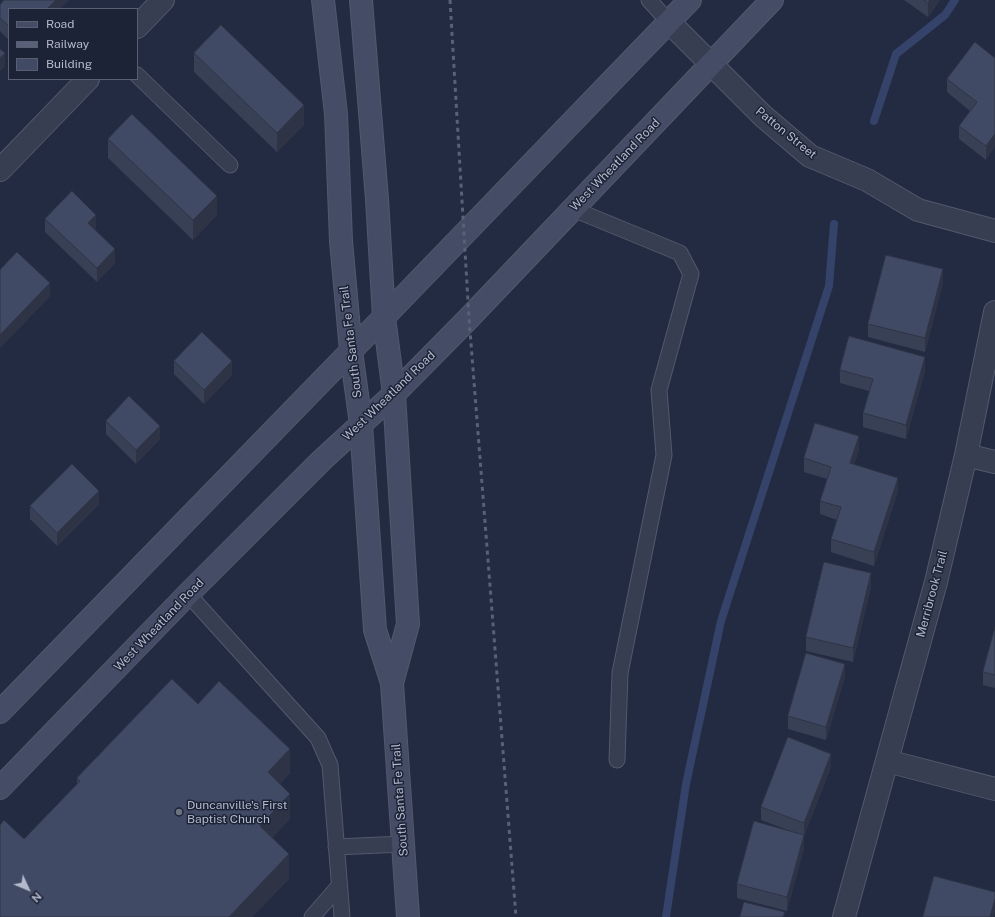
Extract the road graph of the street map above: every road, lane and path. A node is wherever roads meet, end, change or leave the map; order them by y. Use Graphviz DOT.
graph roads {
  1 [pos="163,0"];
  2 [pos="323,0"];
  3 [pos="361,0"];
  4 [pos="649,0"];
  5 [pos="690,0"];
  6 [pos="772,0"];
  7 [pos="668,22"];
  8 [pos="138,26"];
  9 [pos="710,64"];
  10 [pos="138,76"];
  11 [pos="87,80"];
  12 [pos="230,165"];
  13 [pos="0,170"];
  14 [pos="573,209"];
  15 [pos="995,231"];
  16 [pos="995,312"];
  17 [pos="384,317"];
  18 [pos="351,351"];
  19 [pos="394,394"];
  20 [pos="361,424"];
  21 [pos="966,455"];
  22 [pos="995,462"];
  23 [pos="188,594"];
  24 [pos="392,682"];
  25 [pos="0,712"];
  26 [pos="616,760"];
  27 [pos="887,760"];
  28 [pos="0,788"];
  29 [pos="995,789"];
  30 [pos="403,844"];
  31 [pos="336,847"];
  32 [pos="339,886"];
  33 [pos="312,917"];
  34 [pos="342,917"];
  35 [pos="408,917"];
  36 [pos="844,917"];
  1 -- 8 [label="street"];
  2 -- 18 [label="main road, South Santa Fe Trail"];
  3 -- 17 [label="main road, South Santa Fe Trail"];
  4 -- 7 [label="lane"];
  5 -- 7 [label="main road"];
  6 -- 9 [label="main road, West Wheatland Road"];
  7 -- 9 [label="street, Patton Street"];
  7 -- 17 [label="main road"];
  9 -- 14 [label="main road, West Wheatland Road"];
  9 -- 15 [label="street, Patton Street"];
  10 -- 12 [label="lane"];
  11 -- 13 [label="street"];
  14 -- 19 [label="main road, West Wheatland Road"];
  14 -- 26 [label="lane"];
  16 -- 21 [label="street, Merribrook Trail"];
  17 -- 18 [label="main road"];
  17 -- 19 [label="main road, South Santa Fe Trail"];
  18 -- 20 [label="main road, South Santa Fe Trail"];
  18 -- 25 [label="main road"];
  19 -- 20 [label="main road, West Wheatland Road"];
  19 -- 24 [label="main road, South Santa Fe Trail"];
  20 -- 23 [label="main road, West Wheatland Road"];
  20 -- 24 [label="main road, South Santa Fe Trail"];
  21 -- 22 [label="street"];
  21 -- 27 [label="street, Merribrook Trail"];
  23 -- 28 [label="main road, West Wheatland Road"];
  23 -- 31 [label="lane"];
  24 -- 30 [label="main road, South Santa Fe Trail"];
  27 -- 29 [label="street"];
  27 -- 36 [label="street, Merribrook Trail"];
  30 -- 31 [label="lane"];
  30 -- 35 [label="main road, South Santa Fe Trail"];
  31 -- 32 [label="lane"];
  32 -- 33 [label="lane"];
  32 -- 34 [label="lane"];
}
